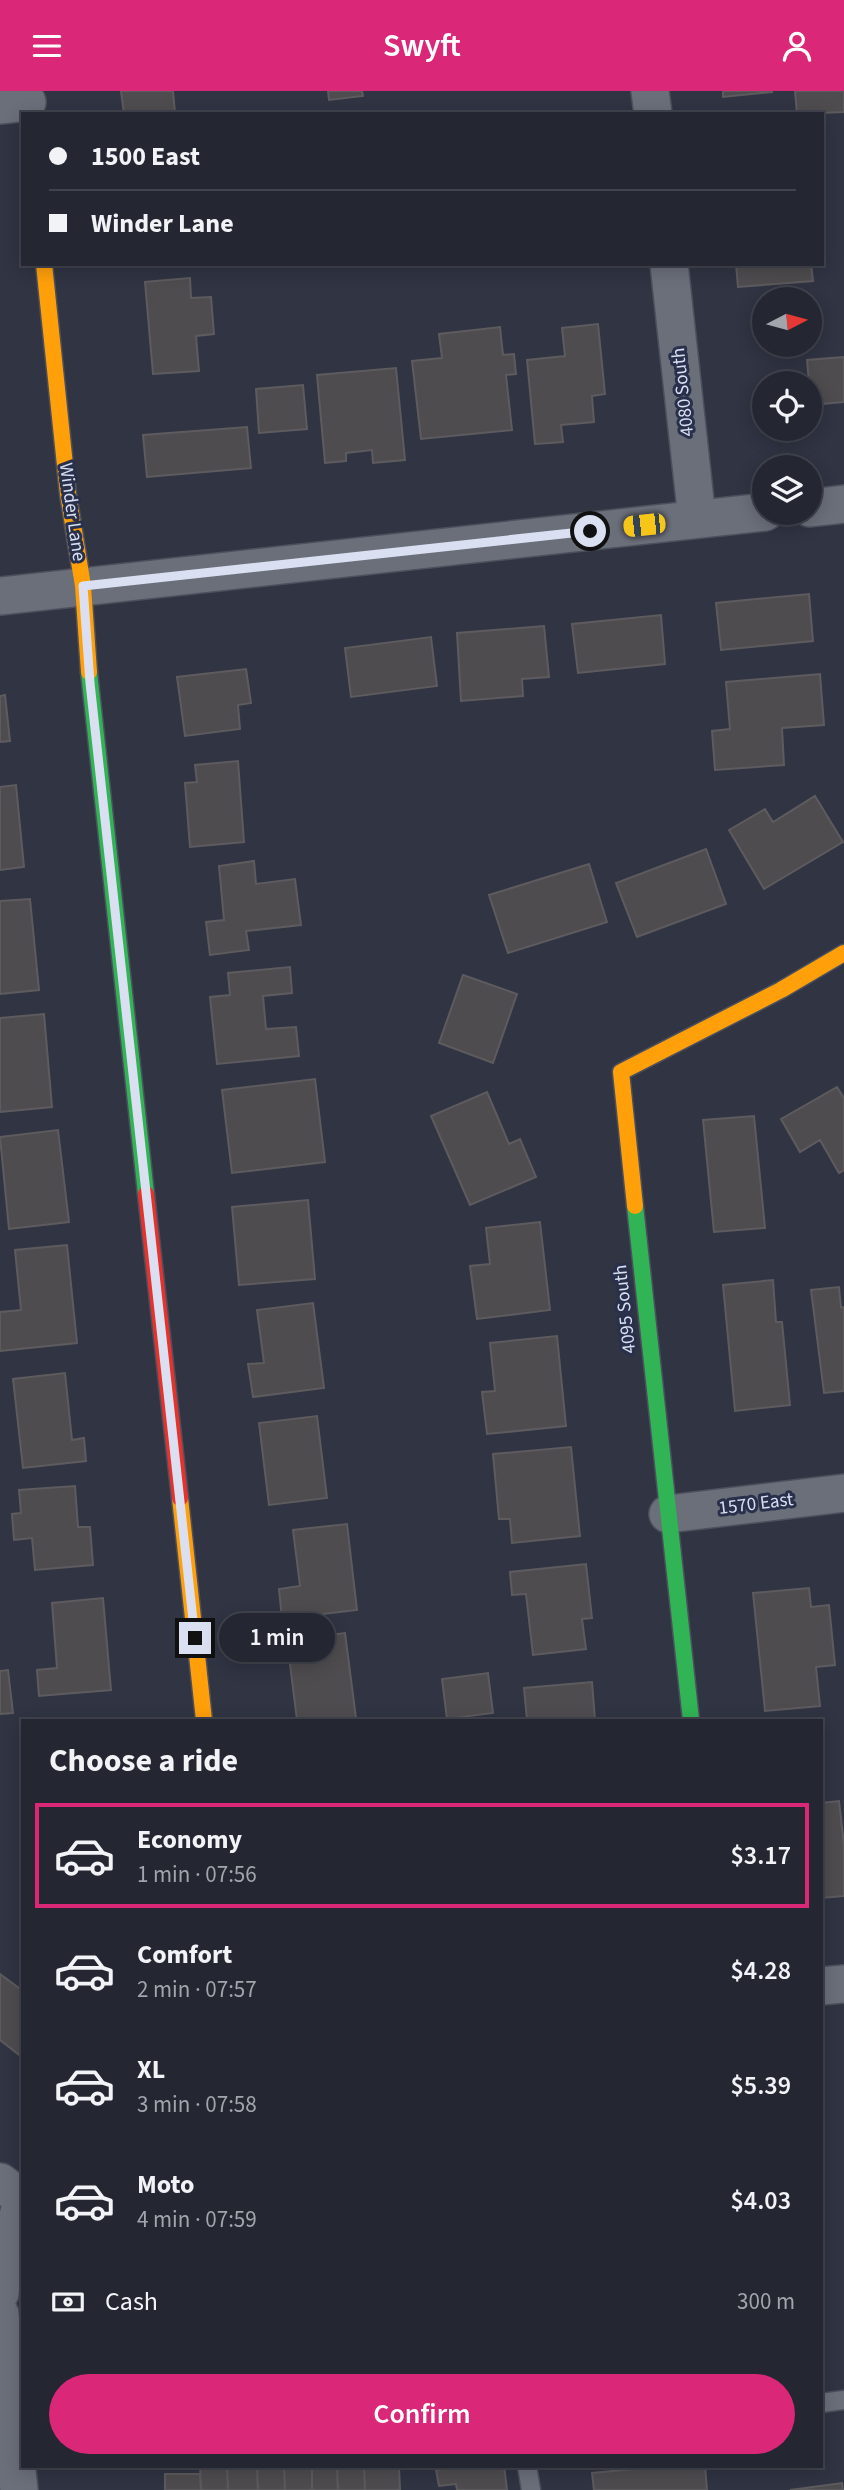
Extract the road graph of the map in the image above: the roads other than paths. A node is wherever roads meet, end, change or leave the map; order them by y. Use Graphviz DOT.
graph roads {
  1 [pos="650,91"];
  2 [pos="653,112"];
  3 [pos="44,266"];
  4 [pos="669,266"];
  5 [pos="844,504"];
  6 [pos="822,507"];
  7 [pos="752,513"];
  8 [pos="697,519"];
  9 [pos="83,586"];
  10 [pos="0,596"];
  11 [pos="844,953"];
  12 [pos="844,1493"];
  13 [pos="668,1514"];
  14 [pos="204,1719"];
  15 [pos="691,1719"];
  16 [pos="844,1984"];
  17 [pos="823,1986"];
  18 [pos="0,2182"];
  19 [pos="21,2198"];
  20 [pos="21,2206"];
  21 [pos="0,2293"];
  22 [pos="0,2314"];
  23 [pos="844,2400"];
  24 [pos="823,2403"];
  25 [pos="527,2468"];
  26 [pos="19,2490"];
  27 [pos="531,2490"];
  1 -- 2 [label="street"];
  3 -- 9 [label="street, Winder Lane"];
  4 -- 8 [label="street, 4080 South"];
  5 -- 6 [label="street"];
  7 -- 8 [label="street"];
  8 -- 9 [label="street"];
  9 -- 10 [label="street"];
  9 -- 14 [label="street, Winder Lane"];
  11 -- 13 [label="street, 4095 South"];
  12 -- 13 [label="street, 1570 East"];
  13 -- 15 [label="street, 4095 South"];
  16 -- 17 [label="street"];
  18 -- 19 [label="street"];
  20 -- 21 [label="street"];
  22 -- 26 [label="street"];
  23 -- 24 [label="lane"];
  25 -- 27 [label="lane"];
}
